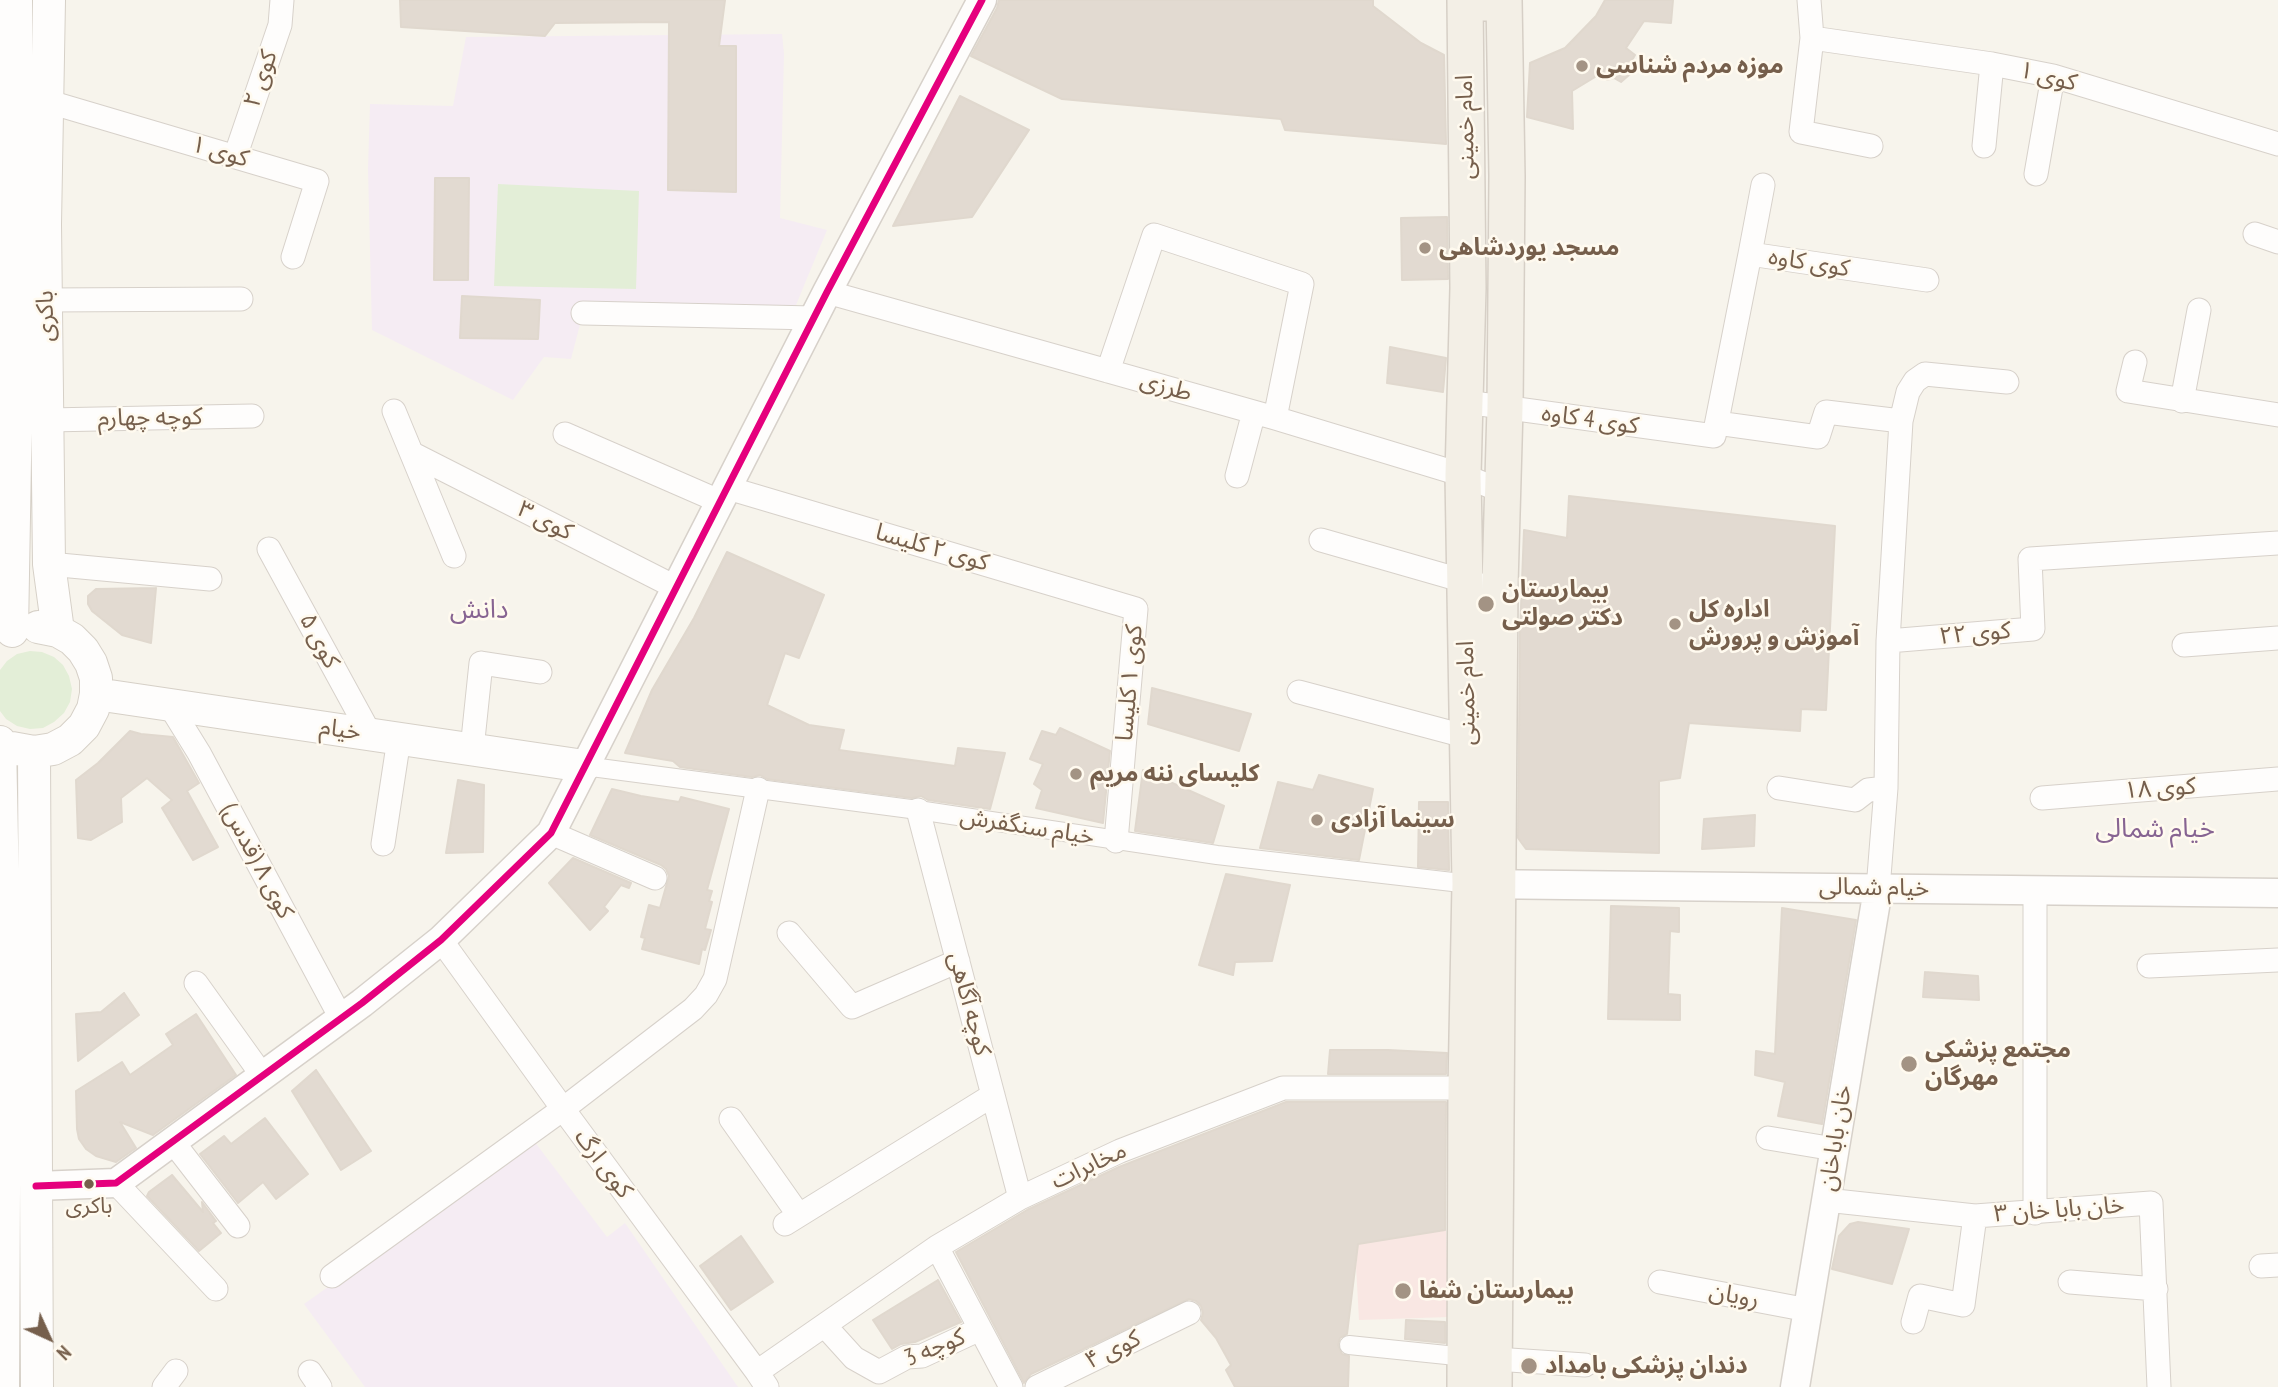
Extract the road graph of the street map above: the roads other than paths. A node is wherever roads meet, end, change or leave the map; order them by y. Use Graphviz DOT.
graph roads {
  1 [pos="49,0"];
  2 [pos="282,0"];
  3 [pos="982,0"];
  4 [pos="1466,0"];
  5 [pos="1504,0"];
  6 [pos="1809,0"];
  7 [pos="14,8"];
  8 [pos="1812,38"];
  9 [pos="1992,64"];
  10 [pos="2053,76"];
  11 [pos="46,101"];
  12 [pos="2278,144"];
  13 [pos="1871,146"];
  14 [pos="1984,146"];
  15 [pos="235,157"];
  16 [pos="2036,174"];
  17 [pos="1763,185"];
  18 [pos="30,225"];
  19 [pos="2255,234"];
  20 [pos="2278,242"];
  21 [pos="1750,254"];
  22 [pos="293,257"];
  23 [pos="1927,280"];
  24 [pos="827,292"];
  25 [pos="241,299"];
  26 [pos="46,300"];
  27 [pos="2199,310"];
  28 [pos="583,313"];
  29 [pos="814,318"];
  30 [pos="2135,362"];
  31 [pos="1108,371"];
  32 [pos="2007,382"];
  33 [pos="8,400"];
  34 [pos="2182,401"];
  35 [pos="1466,402"];
  36 [pos="1505,408"];
  37 [pos="394,411"];
  38 [pos="1264,415"];
  39 [pos="2278,415"];
  40 [pos="252,416"];
  41 [pos="48,420"];
  42 [pos="1901,421"];
  43 [pos="1716,430"];
  44 [pos="565,434"];
  45 [pos="413,454"];
  46 [pos="1463,475"];
  47 [pos="1237,476"];
  48 [pos="1501,491"];
  49 [pos="724,495"];
  50 [pos="1321,540"];
  51 [pos="2278,543"];
  52 [pos="269,549"];
  53 [pos="454,556"];
  54 [pos="49,564"];
  55 [pos="210,579"];
  56 [pos="1464,581"];
  57 [pos="1500,585"];
  58 [pos="677,588"];
  59 [pos="1136,609"];
  60 [pos="58,631"];
  61 [pos="6,634"];
  62 [pos="2278,638"];
  63 [pos="1888,641"];
  64 [pos="2184,645"];
  65 [pos="540,672"];
  66 [pos="1299,692"];
  67 [pos="96,694"];
  68 [pos="170,706"];
  69 [pos="384,737"];
  70 [pos="1468,737"];
  71 [pos="0,742"];
  72 [pos="472,749"];
  73 [pos="34,752"];
  74 [pos="584,766"];
  75 [pos="2278,779"];
  76 [pos="1779,788"];
  77 [pos="1886,788"];
  78 [pos="758,789"];
  79 [pos="2042,798"];
  80 [pos="918,810"];
  81 [pos="551,833"];
  82 [pos="1116,841"];
  83 [pos="383,844"];
  84 [pos="655,878"];
  85 [pos="1484,884"];
  86 [pos="1878,888"];
  87 [pos="2035,890"];
  88 [pos="2278,893"];
  89 [pos="789,933"];
  90 [pos="441,940"];
  91 [pos="2278,960"];
  92 [pos="958,961"];
  93 [pos="2149,966"];
  94 [pos="196,983"];
  95 [pos="3,988"];
  96 [pos="341,1018"];
  97 [pos="261,1075"];
  98 [pos="1466,1088"];
  99 [pos="993,1095"];
  100 [pos="563,1110"];
  101 [pos="731,1119"];
  102 [pos="1768,1138"];
  103 [pos="173,1142"];
  104 [pos="1834,1149"];
  105 [pos="116,1183"];
  106 [pos="36,1186"];
  107 [pos="1020,1198"];
  108 [pos="1826,1200"];
  109 [pos="2035,1213"];
  110 [pos="1975,1216"];
  111 [pos="238,1226"];
  112 [pos="937,1247"];
  113 [pos="332,1276"];
  114 [pos="1660,1282"];
  115 [pos="2070,1282"];
  116 [pos="216,1289"];
  117 [pos="2156,1289"];
  118 [pos="2,1297"];
  119 [pos="1808,1310"];
  120 [pos="1189,1313"];
  121 [pos="1913,1322"];
  122 [pos="825,1326"];
  123 [pos="980,1329"];
  124 [pos="1349,1345"];
  125 [pos="1586,1365"];
  126 [pos="1480,1373"];
  127 [pos="762,1379"];
  128 [pos="3,1387"];
  129 [pos="37,1387"];
  130 [pos="1011,1387"];
  131 [pos="1037,1387"];
  132 [pos="1795,1387"];
  133 [pos="2159,1387"];
  1 -- 11 [label="main road, باکری"];
  2 -- 15 [label="street, کوی ۲"];
  3 -- 24 [label="street"];
  4 -- 5 [label="main road"];
  4 -- 35 [label="main road, امام خمینی"];
  5 -- 36 [label="main road, امام خمینی"];
  6 -- 8 [label="street"];
  7 -- 18 [label="main road, باکری"];
  8 -- 9 [label="street, کوی ۱"];
  8 -- 13 [label="street"];
  9 -- 10 [label="street, کوی ۱"];
  9 -- 14 [label="street"];
  10 -- 12 [label="street, کوی ۱"];
  10 -- 16 [label="street"];
  11 -- 15 [label="street, کوی ۱"];
  11 -- 18 [label="main road, باکری"];
  15 -- 22 [label="street, کوی ۱"];
  17 -- 21 [label="street"];
  18 -- 26 [label="main road, باکری"];
  18 -- 33 [label="main road, باکری"];
  19 -- 20 [label="street"];
  21 -- 23 [label="street, کوی کاوه"];
  21 -- 43 [label="street, کوی کاوه"];
  24 -- 29 [label="street"];
  24 -- 31 [label="street, طرزی"];
  25 -- 26 [label="street"];
  26 -- 41 [label="main road, باکری"];
  27 -- 34 [label="street"];
  28 -- 29 [label="street"];
  29 -- 49 [label="street"];
  30 -- 34 [label="street"];
  31 -- 38 [label="street, طرزی"];
  31 -- 38 [label="street"];
  32 -- 42 [label="street"];
  33 -- 61 [label="main road, باکری"];
  34 -- 39 [label="street"];
  35 -- 36 [label="street, کوی 4 کاوه"];
  35 -- 46 [label="main road, امام خمینی"];
  36 -- 43 [label="street, کوی 4 کاوه"];
  36 -- 48 [label="main road, امام خمینی"];
  37 -- 45 [label="street"];
  38 -- 46 [label="street, طرزی"];
  38 -- 47 [label="street"];
  40 -- 41 [label="street, کوچه چهارم"];
  41 -- 54 [label="main road, باکری"];
  42 -- 43 [label="street, کوی 4 کاوه"];
  42 -- 63 [label="street"];
  44 -- 49 [label="street"];
  45 -- 53 [label="street"];
  45 -- 58 [label="street, کوی ۳"];
  46 -- 48 [label="street, طرزی"];
  46 -- 56 [label="main road, امام خمینی"];
  48 -- 57 [label="main road, امام خمینی"];
  49 -- 58 [label="street"];
  49 -- 59 [label="street, کوی ۲ کلیسا"];
  50 -- 56 [label="street"];
  51 -- 63 [label="street, کوی ۲۲"];
  52 -- 69 [label="street, کوی ۵"];
  54 -- 55 [label="street"];
  54 -- 60 [label="main road, باکری"];
  56 -- 57 [label="street"];
  56 -- 70 [label="main road, امام خمینی"];
  57 -- 85 [label="main road, امام خمینی"];
  58 -- 74 [label="street"];
  59 -- 82 [label="street, کوی ۱ کلیسا"];
  60 -- 61 [label="main road"];
  60 -- 67 [label="main road"];
  62 -- 64 [label="street"];
  63 -- 77 [label="street"];
  65 -- 72 [label="street"];
  66 -- 70 [label="street"];
  67 -- 68 [label="main road, خیام"];
  67 -- 73 [label="main road"];
  68 -- 69 [label="main road, خیام"];
  68 -- 96 [label="street, کوی ۸ (قدس)"];
  69 -- 72 [label="main road, خیام"];
  69 -- 83 [label="street"];
  70 -- 85 [label="main road, امام خمینی"];
  71 -- 73 [label="main road"];
  71 -- 95 [label="main road"];
  72 -- 74 [label="main road, خیام"];
  73 -- 106 [label="main road"];
  74 -- 78 [label="street, خیام سنگفرش"];
  74 -- 81 [label="street"];
  75 -- 79 [label="street, کوی ۱۸"];
  76 -- 77 [label="street"];
  77 -- 86 [label="street"];
  78 -- 80 [label="street, خیام سنگفرش"];
  78 -- 100 [label="street"];
  80 -- 82 [label="street, خیام سنگفرش"];
  80 -- 92 [label="street, کوچه آگاهی"];
  81 -- 84 [label="street"];
  81 -- 90 [label="street"];
  82 -- 85 [label="street, خیام سنگفرش"];
  85 -- 86 [label="street, خیام شمالی"];
  85 -- 98 [label="main road, امام خمینی"];
  85 -- 126 [label="main road, امام خمینی"];
  86 -- 87 [label="street, خیام شمالی"];
  86 -- 104 [label="street, خان باباخان"];
  87 -- 88 [label="street, خیام شمالی"];
  87 -- 109 [label="street"];
  89 -- 92 [label="street"];
  90 -- 96 [label="street"];
  90 -- 100 [label="street, کوی ارگ"];
  91 -- 93 [label="street"];
  92 -- 99 [label="street, کوچه آگاهی"];
  94 -- 97 [label="street"];
  95 -- 118 [label="main road"];
  96 -- 97 [label="street"];
  97 -- 103 [label="street"];
  98 -- 107 [label="street, مخابرات"];
  98 -- 126 [label="main road, امام خمینی"];
  99 -- 101 [label="street"];
  99 -- 107 [label="street, کوچه آگاهی"];
  100 -- 113 [label="street"];
  100 -- 127 [label="street, کوی ارگ"];
  102 -- 104 [label="street"];
  103 -- 105 [label="street"];
  103 -- 111 [label="street"];
  104 -- 108 [label="street, خان باباخان"];
  105 -- 106 [label="street"];
  105 -- 116 [label="street"];
  106 -- 129 [label="main road"];
  107 -- 112 [label="street, مخابرات"];
  108 -- 110 [label="street, خان بابا خان ۳"];
  108 -- 119 [label="street, خان باباخان"];
  109 -- 110 [label="street, خان بابا خان ۳"];
  109 -- 117 [label="street, خان بابا خان ۳"];
  110 -- 121 [label="street"];
  112 -- 122 [label="street, مخابرات"];
  112 -- 123 [label="street"];
  114 -- 119 [label="street, رویان"];
  115 -- 117 [label="street"];
  117 -- 133 [label="street, خان بابا خان ۳"];
  118 -- 128 [label="main road"];
  119 -- 132 [label="street, خان باباخان"];
  120 -- 131 [label="street, کوی ۴"];
  122 -- 123 [label="street, کوچه 3"];
  122 -- 127 [label="street, مخابرات"];
  123 -- 130 [label="street"];
  124 -- 126 [label="street"];
  125 -- 126 [label="street"];
}
